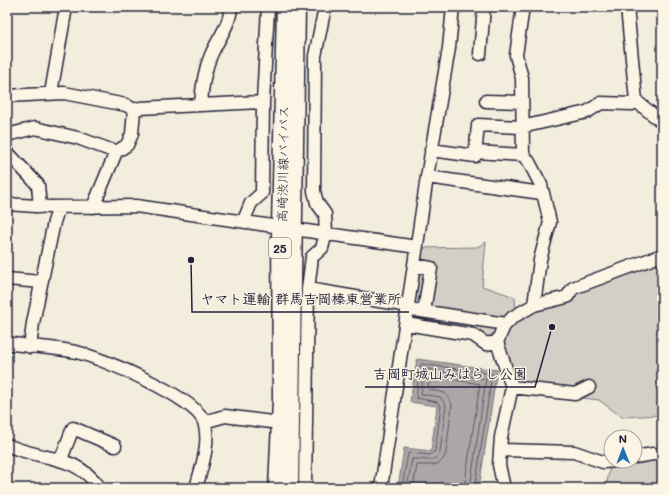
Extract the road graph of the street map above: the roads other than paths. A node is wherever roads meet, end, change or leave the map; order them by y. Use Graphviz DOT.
graph roads {
  1 [pos="66,7"];
  2 [pos="231,7"];
  3 [pos="268,7"];
  4 [pos="284,7"];
  5 [pos="297,7"];
  6 [pos="325,7"];
  7 [pos="453,7"];
  8 [pos="484,7"];
  9 [pos="523,7"];
  10 [pos="628,7"];
  11 [pos="480,54"];
  12 [pos="52,93"];
  13 [pos="7,96"];
  14 [pos="486,101"];
  15 [pos="636,101"];
  16 [pos="263,102"];
  17 [pos="522,102"];
  18 [pos="202,104"];
  19 [pos="134,110"];
  20 [pos="662,122"];
  21 [pos="522,127"];
  22 [pos="7,135"];
  23 [pos="432,150"];
  24 [pos="7,152"];
  25 [pos="116,152"];
  26 [pos="476,152"];
  27 [pos="524,155"];
  28 [pos="427,177"];
  29 [pos="541,193"];
  30 [pos="7,204"];
  31 [pos="40,207"];
  32 [pos="59,207"];
  33 [pos="93,207"];
  34 [pos="244,220"];
  35 [pos="288,227"];
  36 [pos="326,233"];
  37 [pos="417,247"];
  38 [pos="662,254"];
  39 [pos="414,265"];
  40 [pos="7,279"];
  41 [pos="41,282"];
  42 [pos="308,289"];
  43 [pos="534,305"];
  44 [pos="408,307"];
  45 [pos="424,312"];
  46 [pos="406,324"];
  47 [pos="506,324"];
  48 [pos="497,342"];
  49 [pos="7,343"];
  50 [pos="30,347"];
  51 [pos="512,387"];
  52 [pos="589,387"];
  53 [pos="204,422"];
  54 [pos="280,423"];
  55 [pos="7,444"];
  56 [pos="115,446"];
  57 [pos="500,450"];
  58 [pos="653,454"];
  59 [pos="643,456"];
  60 [pos="61,459"];
  61 [pos="603,462"];
  62 [pos="100,488"];
  63 [pos="196,488"];
  64 [pos="276,488"];
  65 [pos="290,488"];
  66 [pos="305,488"];
  67 [pos="382,488"];
  68 [pos="504,488"];
  1 -- 12 [label="street"];
  2 -- 18 [label="street"];
  3 -- 16 [label="street"];
  4 -- 35 [label="main road, 高崎渋川線バイパス / 25"];
  5 -- 35 [label="main road, 高崎渋川線バイパス / 25"];
  6 -- 36 [label="street"];
  7 -- 23 [label="street"];
  8 -- 11 [label="street"];
  9 -- 17 [label="street"];
  10 -- 15 [label="street"];
  12 -- 13 [label="street"];
  12 -- 19 [label="street"];
  14 -- 17 [label="street"];
  15 -- 20 [label="street"];
  15 -- 21 [label="street"];
  16 -- 18 [label="street"];
  16 -- 34 [label="street"];
  17 -- 21 [label="street"];
  18 -- 19 [label="street"];
  19 -- 25 [label="street"];
  21 -- 26 [label="street"];
  21 -- 27 [label="street"];
  22 -- 25 [label="street"];
  23 -- 26 [label="street"];
  23 -- 28 [label="street"];
  24 -- 31 [label="street"];
  25 -- 33 [label="street"];
  26 -- 27 [label="street"];
  27 -- 29 [label="street"];
  28 -- 29 [label="street"];
  28 -- 37 [label="street"];
  29 -- 43 [label="street"];
  30 -- 31 [label="street"];
  31 -- 32 [label="street"];
  32 -- 33 [label="street"];
  32 -- 41 [label="street"];
  33 -- 34 [label="street"];
  34 -- 35 [label="street"];
  35 -- 36 [label="street"];
  35 -- 54 [label="main road, 高崎渋川線バイパス / 25"];
  35 -- 65 [label="main road, 高崎渋川線バイパス / 25"];
  36 -- 37 [label="street"];
  36 -- 42 [label="street"];
  37 -- 39 [label="street"];
  38 -- 43 [label="street"];
  39 -- 44 [label="street"];
  39 -- 45 [label="street"];
  40 -- 41 [label="street"];
  41 -- 50 [label="street"];
  42 -- 44 [label="street"];
  42 -- 66 [label="street"];
  43 -- 47 [label="street"];
  44 -- 45 [label="street"];
  44 -- 46 [label="street"];
  45 -- 47 [label="street"];
  46 -- 48 [label="street"];
  46 -- 67 [label="street"];
  47 -- 48 [label="street"];
  48 -- 51 [label="street"];
  49 -- 50 [label="street"];
  50 -- 53 [label="street"];
  51 -- 52 [label="street"];
  51 -- 57 [label="street"];
  53 -- 54 [label="street"];
  53 -- 63 [label="street"];
  54 -- 64 [label="main road, 高崎渋川線バイパス / 25"];
  55 -- 60 [label="street"];
  56 -- 60 [label="street"];
  57 -- 61 [label="street"];
  57 -- 68 [label="street"];
  58 -- 59 [label="street"];
  60 -- 62 [label="street"];
}
